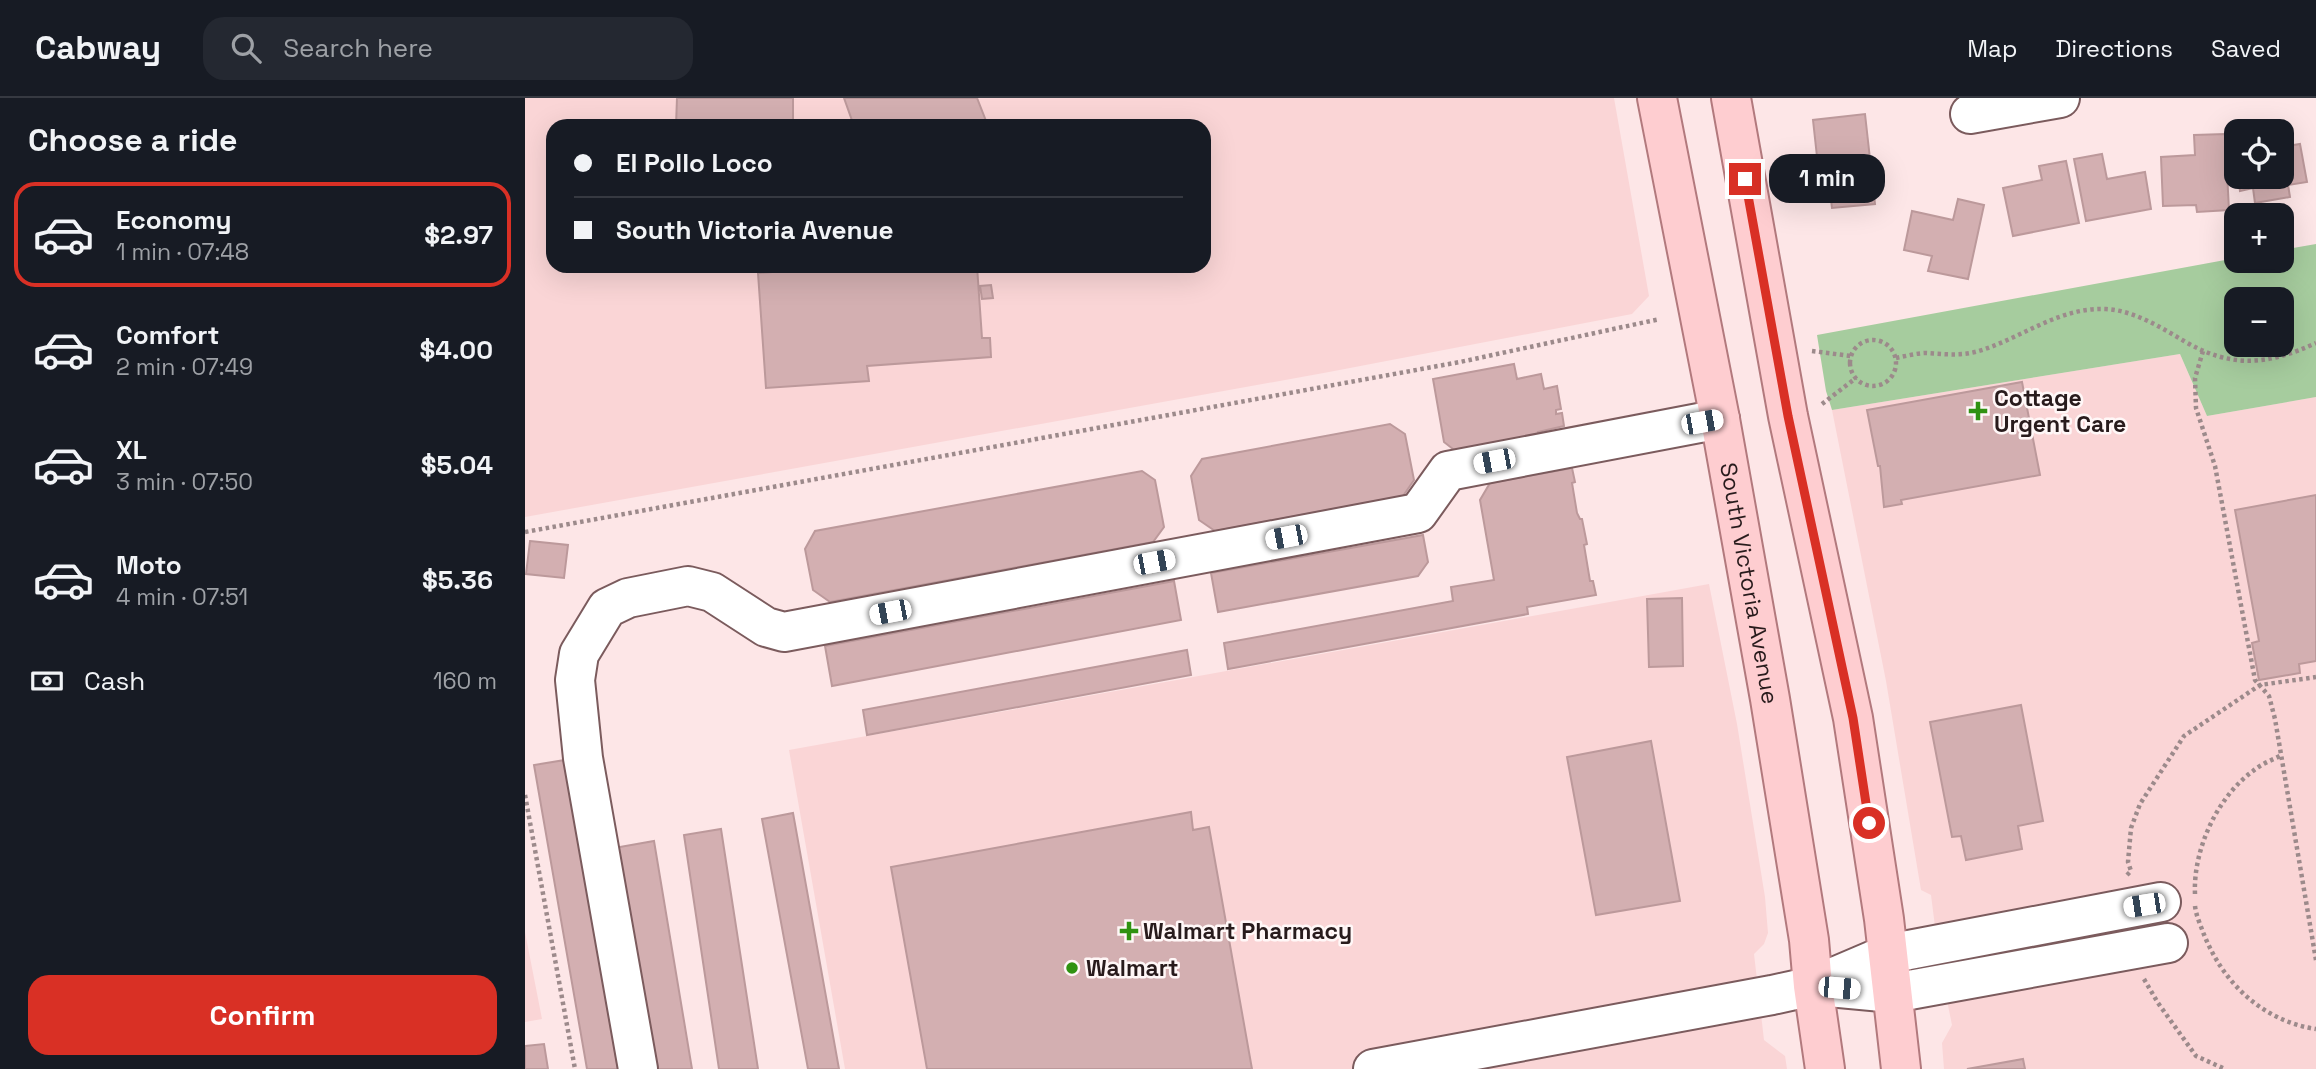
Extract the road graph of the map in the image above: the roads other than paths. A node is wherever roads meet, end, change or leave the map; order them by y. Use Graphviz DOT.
graph roads {
  1 [pos="1657,98"];
  2 [pos="1731,98"];
  3 [pos="2060,98"];
  4 [pos="1969,114"];
  5 [pos="1720,419"];
  6 [pos="2161,902"];
  7 [pos="2168,943"];
  8 [pos="1888,954"];
  9 [pos="1812,986"];
  10 [pos="1893,993"];
  11 [pos="638,1069"];
  12 [pos="1373,1069"];
  13 [pos="1825,1069"];
  14 [pos="1901,1069"];
  1 -- 5 [label="main road, South Victoria Avenue"];
  2 -- 8 [label="main road"];
  3 -- 4 [label="street"];
  5 -- 9 [label="main road, South Victoria Avenue"];
  5 -- 11 [label="street"];
  6 -- 8 [label="street"];
  7 -- 10 [label="street"];
  8 -- 9 [label="street"];
  8 -- 10 [label="main road"];
  9 -- 10 [label="street"];
  9 -- 12 [label="street"];
  9 -- 13 [label="main road, South Victoria Avenue"];
  10 -- 14 [label="main road"];
}
